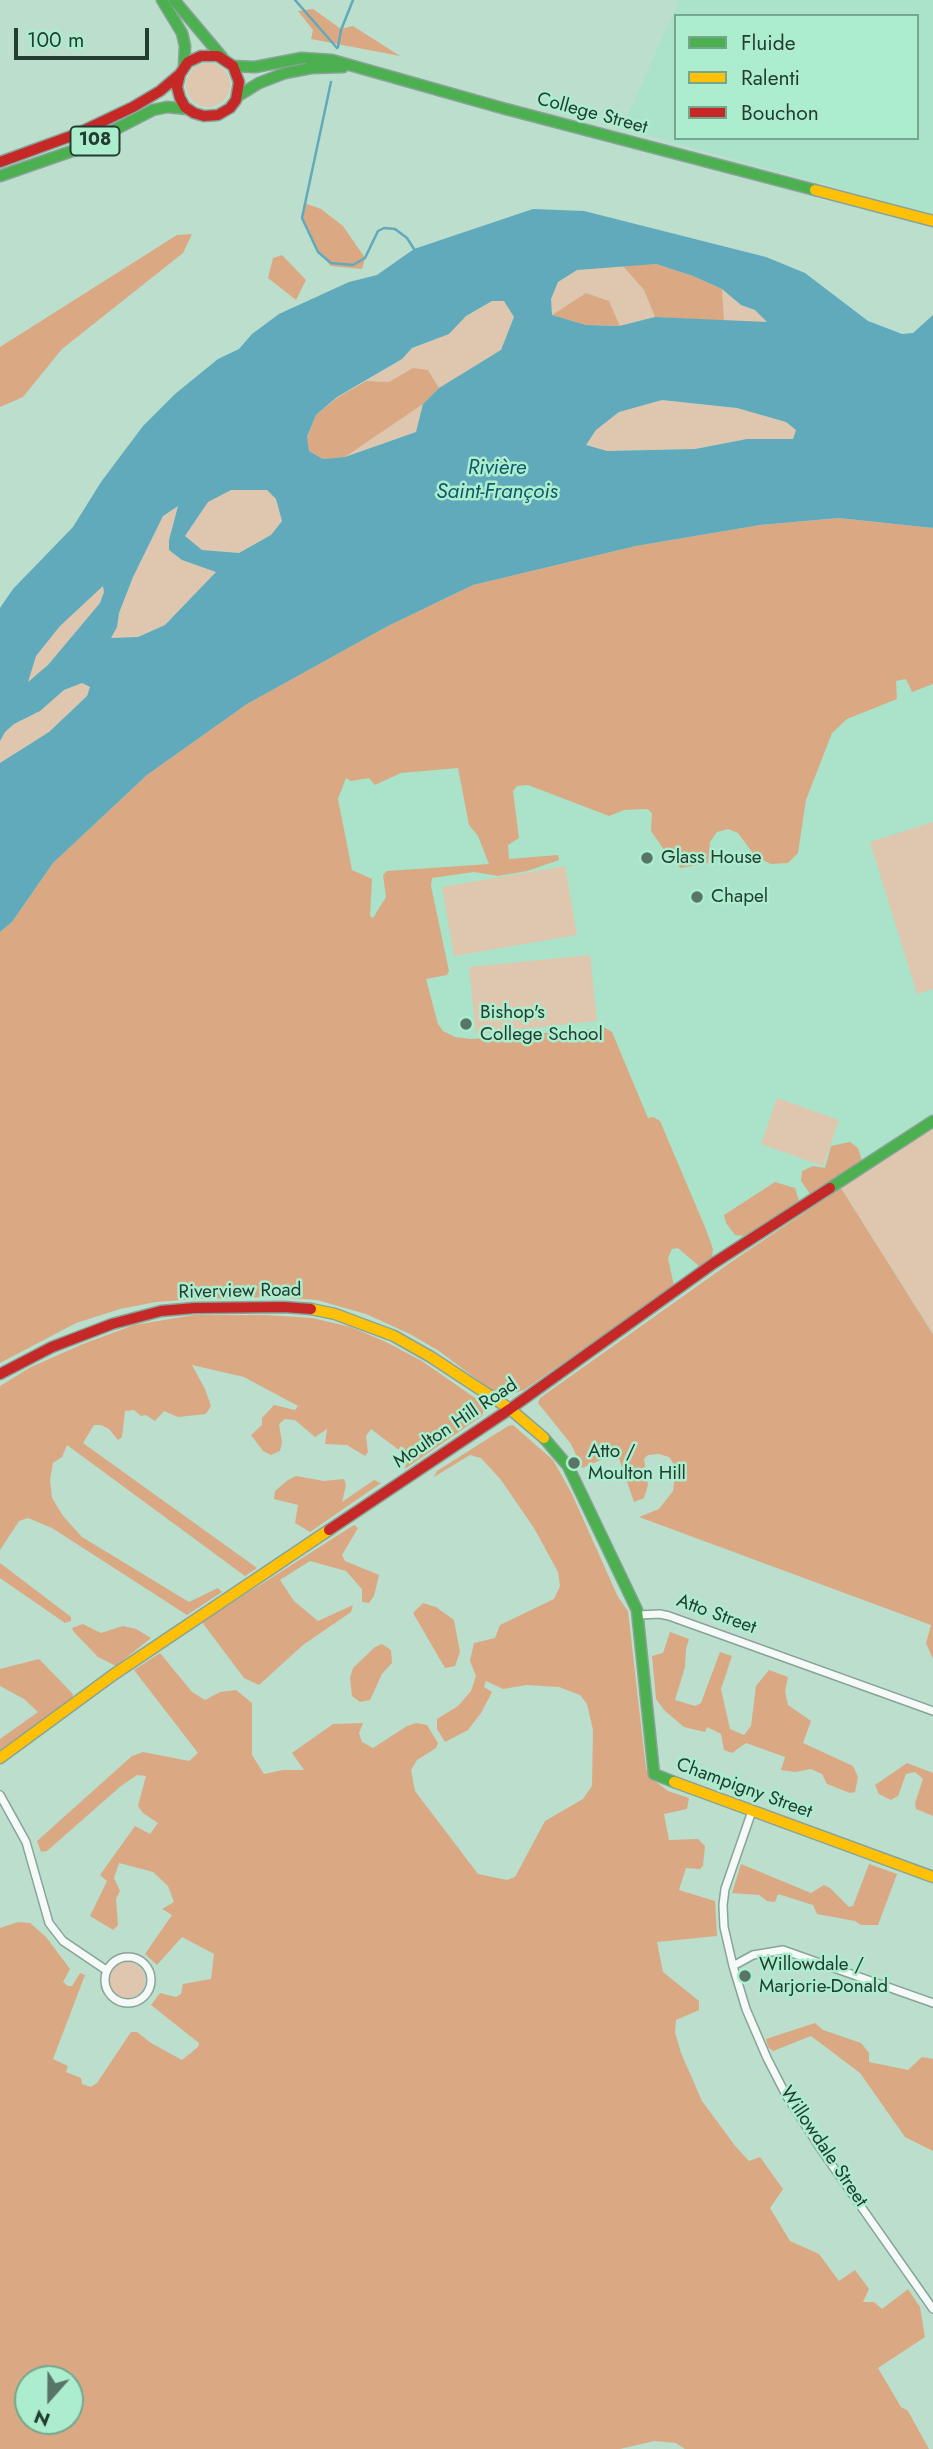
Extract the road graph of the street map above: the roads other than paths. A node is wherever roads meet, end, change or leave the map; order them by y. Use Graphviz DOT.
graph roads {
  1 [pos="162,0"];
  2 [pos="174,0"];
  3 [pos="222,57"];
  4 [pos="233,66"];
  5 [pos="365,69"];
  6 [pos="182,70"];
  7 [pos="238,96"];
  8 [pos="188,109"];
  9 [pos="0,162"];
  10 [pos="0,176"];
  11 [pos="933,222"];
  12 [pos="933,1121"];
  13 [pos="0,1374"];
  14 [pos="510,1409"];
  15 [pos="638,1615"];
  16 [pos="933,1711"];
  17 [pos="0,1758"];
  18 [pos="0,1795"];
  19 [pos="752,1811"];
  20 [pos="933,1877"];
  21 [pos="733,1966"];
  22 [pos="106,1970"];
  23 [pos="933,2003"];
  24 [pos="933,2309"];
  1 -- 6 [label="street"];
  2 -- 3 [label="street"];
  3 -- 4 [label="street"];
  3 -- 6 [label="street, 108"];
  4 -- 5 [label="street, College Street"];
  4 -- 7 [label="street"];
  5 -- 7 [label="street, College Street"];
  5 -- 11 [label="street, College Street"];
  6 -- 8 [label="street"];
  6 -- 9 [label="street, 108"];
  7 -- 8 [label="street, 108"];
  8 -- 10 [label="street, 108"];
  12 -- 14 [label="street, Moulton Hill Road"];
  13 -- 14 [label="street, Riverview Road"];
  14 -- 15 [label="street"];
  14 -- 17 [label="street, Moulton Hill Road"];
  15 -- 16 [label="street, Atto Street"];
  15 -- 19 [label="street, Champigny Street"];
  18 -- 22 [label="street"];
  19 -- 20 [label="street, Champigny Street"];
  19 -- 21 [label="street, Willowdale Street"];
  21 -- 23 [label="street"];
  21 -- 24 [label="street, Willowdale Street"];
  22 -- 22 [label="street"];
}
